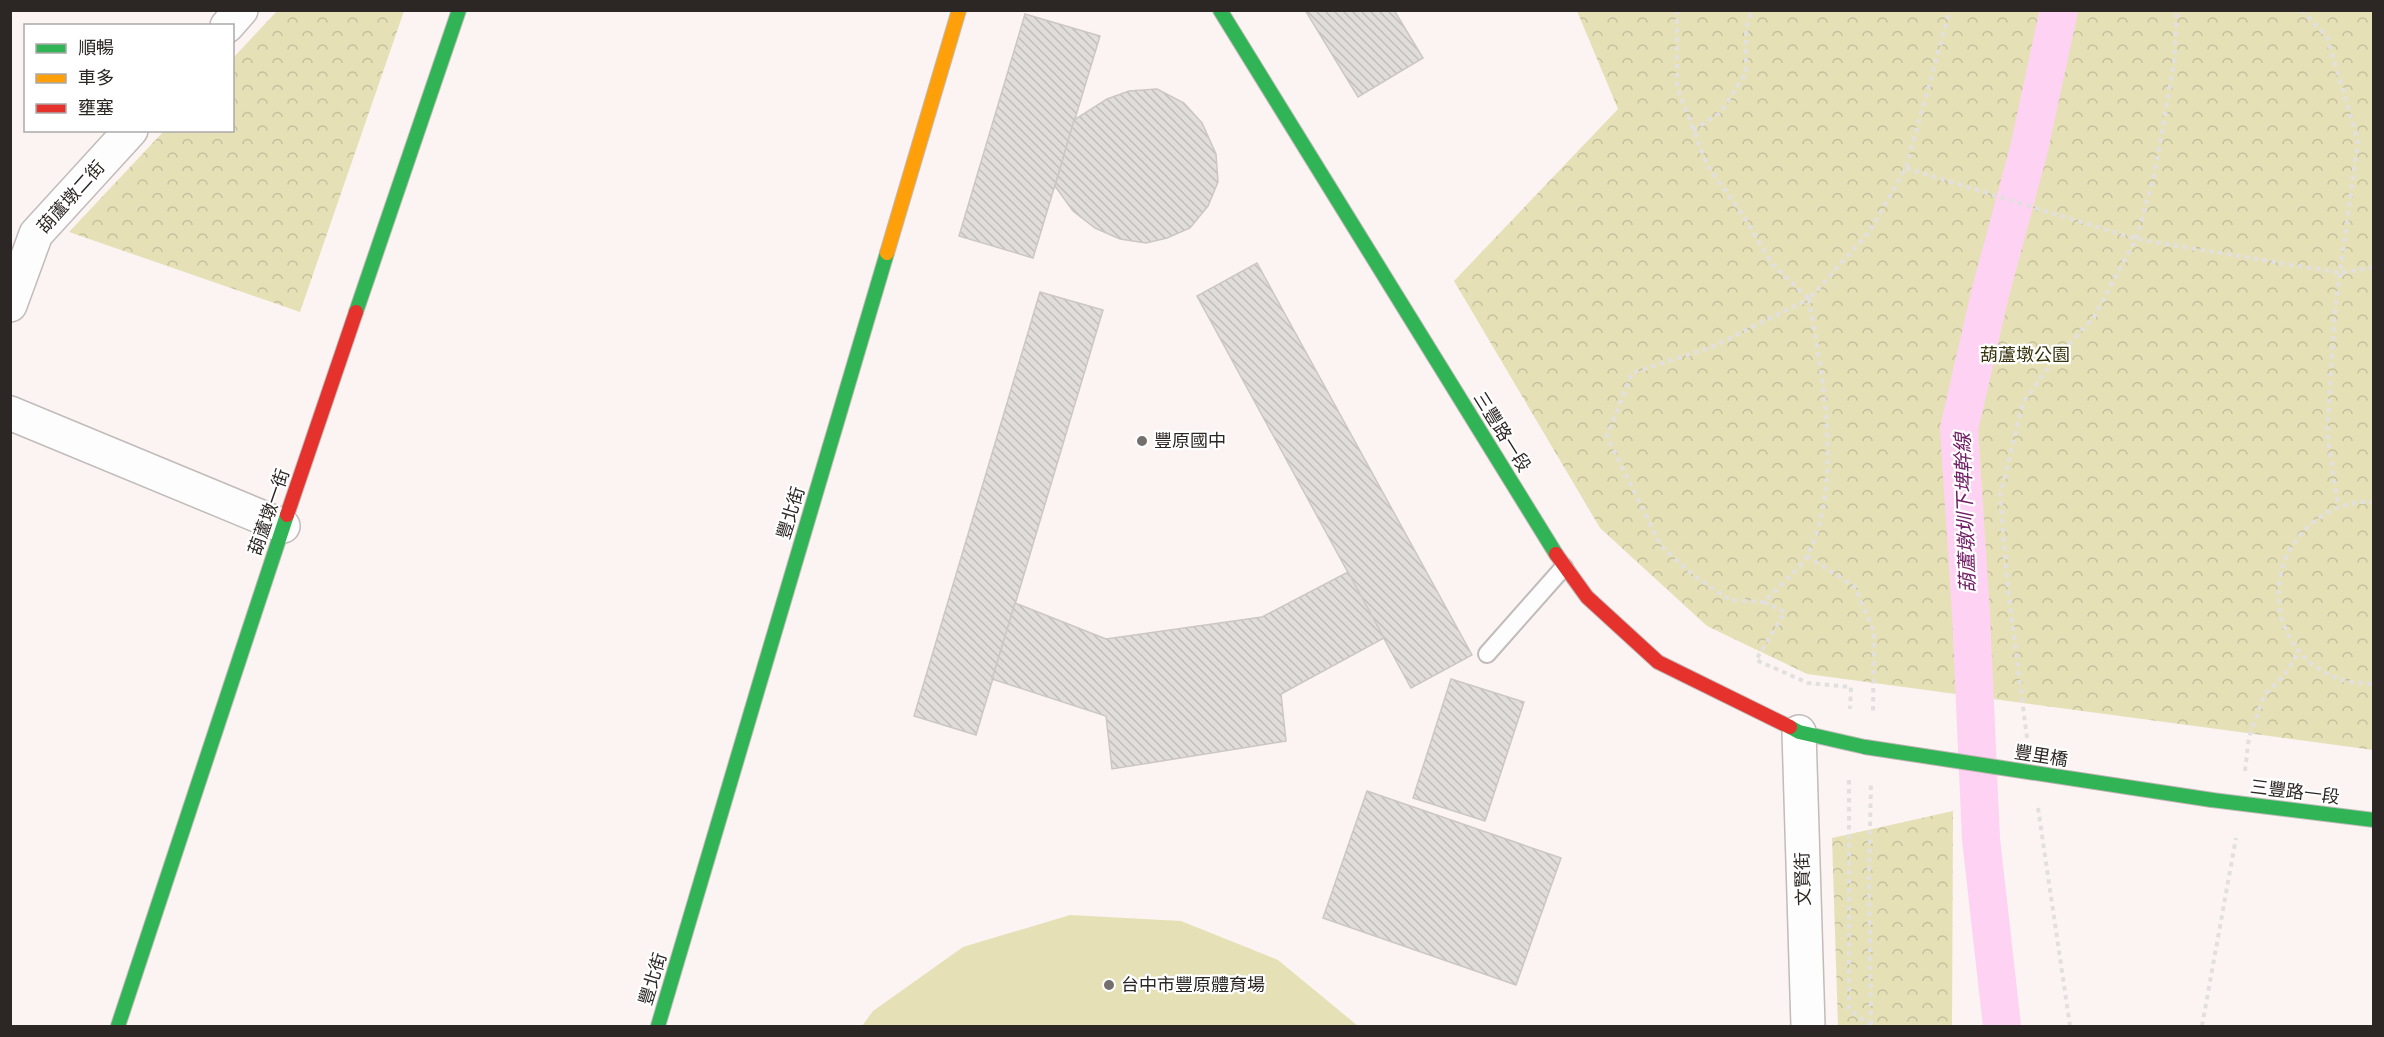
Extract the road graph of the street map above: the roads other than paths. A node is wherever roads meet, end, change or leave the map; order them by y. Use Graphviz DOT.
graph roads {
  1 [pos="241,10"];
  2 [pos="459,10"];
  3 [pos="959,10"];
  4 [pos="1220,10"];
  5 [pos="229,24"];
  6 [pos="129,132"];
  7 [pos="10,305"];
  8 [pos="10,413"];
  9 [pos="283,526"];
  10 [pos="1564,567"];
  11 [pos="1487,654"];
  12 [pos="1799,732"];
  13 [pos="1865,747"];
  14 [pos="2212,800"];
  15 [pos="2373,820"];
  16 [pos="118,1026"];
  17 [pos="658,1026"];
  18 [pos="1808,1026"];
  1 -- 5 [label="street"];
  2 -- 9 [label="street, 葫蘆墩一街"];
  3 -- 17 [label="street, 豐北街"];
  4 -- 10 [label="street, 三豐路一段"];
  6 -- 7 [label="street, 葫蘆墩二街"];
  8 -- 9 [label="street"];
  9 -- 16 [label="street, 葫蘆墩一街"];
  10 -- 11 [label="lane"];
  10 -- 12 [label="street, 三豐路一段"];
  12 -- 13 [label="street, 三豐路一段"];
  12 -- 18 [label="street, 文賢街"];
  13 -- 14 [label="street, 豐里橋, bridge"];
  14 -- 15 [label="street, 三豐路一段"];
}
